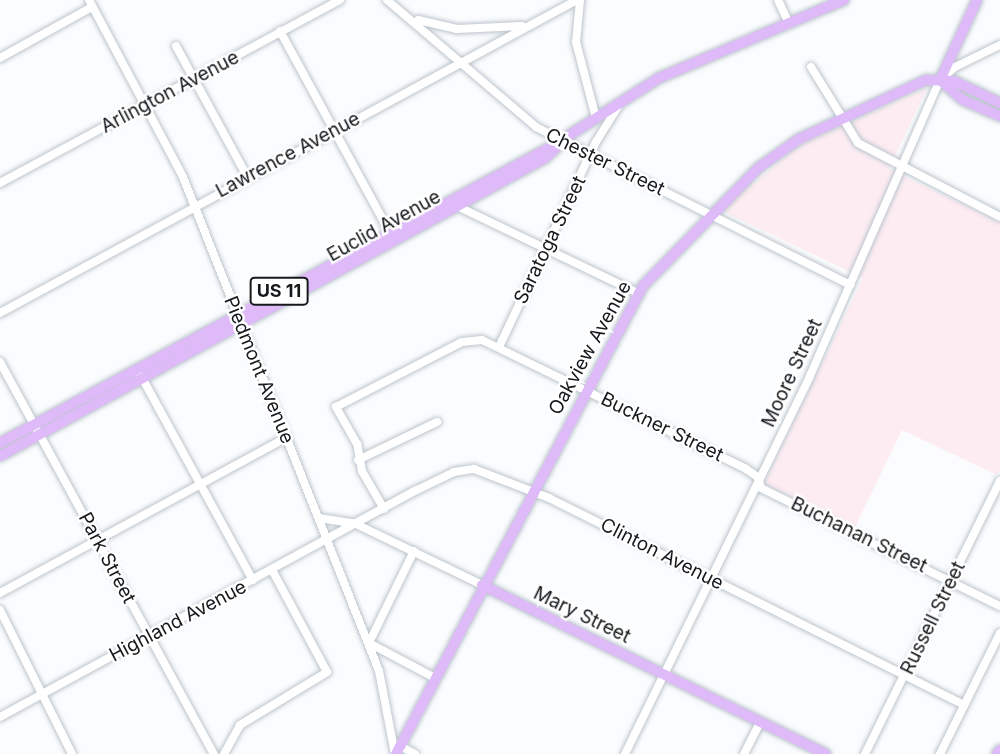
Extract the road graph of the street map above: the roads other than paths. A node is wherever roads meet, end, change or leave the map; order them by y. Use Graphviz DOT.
graph roads {
  1 [pos="340,0"];
  2 [pos="387,0"];
  3 [pos="579,0"];
  4 [pos="778,0"];
  5 [pos="844,0"];
  6 [pos="977,0"];
  7 [pos="91,3"];
  8 [pos="412,18"];
  9 [pos="533,23"];
  10 [pos="789,24"];
  11 [pos="280,32"];
  12 [pos="1000,45"];
  13 [pos="176,46"];
  14 [pos="0,58"];
  15 [pos="460,63"];
  16 [pos="811,67"];
  17 [pos="195,80"];
  18 [pos="940,80"];
  19 [pos="625,98"];
  20 [pos="1000,103"];
  21 [pos="145,105"];
  22 [pos="1000,116"];
  23 [pos="596,118"];
  24 [pos="841,119"];
  25 [pos="334,130"];
  26 [pos="560,142"];
  27 [pos="590,157"];
  28 [pos="900,166"];
  29 [pos="248,178"];
  30 [pos="0,183"];
  31 [pos="451,204"];
  32 [pos="195,206"];
  33 [pos="712,215"];
  34 [pos="1000,217"];
  35 [pos="392,236"];
  36 [pos="547,250"];
  37 [pos="341,264"];
  38 [pos="850,285"];
  39 [pos="638,293"];
  40 [pos="0,313"];
  41 [pos="237,313"];
  42 [pos="242,325"];
  43 [pos="499,346"];
  44 [pos="0,362"];
  45 [pos="136,368"];
  46 [pos="142,378"];
  47 [pos="585,389"];
  48 [pos="437,422"];
  49 [pos="36,429"];
  50 [pos="286,439"];
  51 [pos="0,443"];
  52 [pos="0,456"];
  53 [pos="358,460"];
  54 [pos="759,480"];
  55 [pos="1000,481"];
  56 [pos="200,484"];
  57 [pos="532,490"];
  58 [pos="384,509"];
  59 [pos="319,519"];
  60 [pos="356,524"];
  61 [pos="97,540"];
  62 [pos="327,540"];
  63 [pos="414,551"];
  64 [pos="272,570"];
  65 [pos="711,579"];
  66 [pos="253,580"];
  67 [pos="951,581"];
  68 [pos="482,585"];
  69 [pos="0,593"];
  70 [pos="1000,606"];
  71 [pos="0,610"];
  72 [pos="1000,633"];
  73 [pos="149,636"];
  74 [pos="369,643"];
  75 [pos="664,675"];
  76 [pos="904,675"];
  77 [pos="435,678"];
  78 [pos="42,695"];
  79 [pos="964,705"];
  80 [pos="0,717"];
  81 [pos="760,722"];
  82 [pos="397,752"];
  83 [pos="72,754"];
  84 [pos="214,754"];
  85 [pos="224,754"];
  86 [pos="415,754"];
  87 [pos="625,754"];
  88 [pos="744,754"];
  89 [pos="826,754"];
  90 [pos="865,754"];
  91 [pos="940,754"];
  1 -- 11 [label="street, Arlington Avenue"];
  2 -- 8 [label="street, Chester Street"];
  3 -- 9 [label="street, Lawrence Avenue"];
  3 -- 23 [label="street"];
  4 -- 10 [label="street"];
  5 -- 10 [label="main road, Euclid Avenue / US 11"];
  6 -- 18 [label="main road, Moore Street"];
  7 -- 14 [label="street"];
  7 -- 21 [label="street, Piedmont Avenue"];
  8 -- 9 [label="street"];
  8 -- 15 [label="street, Chester Street"];
  9 -- 15 [label="street, Lawrence Avenue"];
  10 -- 19 [label="main road, Euclid Avenue / US 11"];
  11 -- 17 [label="street, Arlington Avenue"];
  11 -- 25 [label="street"];
  12 -- 18 [label="street"];
  13 -- 17 [label="street"];
  15 -- 25 [label="street, Lawrence Avenue"];
  15 -- 26 [label="street, Chester Street"];
  16 -- 24 [label="street"];
  17 -- 21 [label="street, Arlington Avenue"];
  17 -- 29 [label="street"];
  18 -- 20 [label="main road"];
  18 -- 22 [label="main road"];
  18 -- 24 [label="main road, Oakview Avenue"];
  18 -- 28 [label="street, Moore Street"];
  19 -- 23 [label="main road, Euclid Avenue / US 11"];
  19 -- 27 [label="street, Saratoga Street"];
  21 -- 30 [label="street, Arlington Avenue"];
  21 -- 32 [label="street, Piedmont Avenue"];
  23 -- 26 [label="main road, Euclid Avenue / US 11"];
  24 -- 28 [label="street"];
  24 -- 33 [label="main road, Oakview Avenue"];
  25 -- 29 [label="street, Lawrence Avenue"];
  25 -- 35 [label="street"];
  26 -- 27 [label="street, Chester Street"];
  26 -- 31 [label="main road, Euclid Avenue / US 11"];
  27 -- 33 [label="street, Chester Street"];
  27 -- 36 [label="street, Saratoga Street"];
  28 -- 34 [label="street"];
  28 -- 38 [label="street, Moore Street"];
  29 -- 32 [label="street, Lawrence Avenue"];
  31 -- 35 [label="main road, Euclid Avenue / US 11"];
  31 -- 36 [label="street"];
  32 -- 40 [label="street, Lawrence Avenue"];
  32 -- 41 [label="street, Piedmont Avenue"];
  33 -- 38 [label="street, Chester Street"];
  33 -- 39 [label="main road, Oakview Avenue"];
  35 -- 37 [label="main road, Euclid Avenue / US 11"];
  36 -- 39 [label="street"];
  36 -- 43 [label="street, Saratoga Street"];
  37 -- 41 [label="main road, Euclid Avenue / US 11"];
  37 -- 42 [label="main road, Euclid Avenue / US 11"];
  38 -- 54 [label="street, Moore Street"];
  39 -- 47 [label="main road, Oakview Avenue"];
  41 -- 42 [label="street, Piedmont Avenue"];
  41 -- 45 [label="main road, Euclid Avenue / US 11"];
  42 -- 46 [label="main road, Euclid Avenue / US 11"];
  42 -- 50 [label="street, Piedmont Avenue"];
  43 -- 47 [label="street, Buckner Street"];
  43 -- 53 [label="street, Buckner Street"];
  44 -- 49 [label="street, Park Street"];
  45 -- 46 [label="street"];
  45 -- 49 [label="main road, Euclid Avenue / US 11"];
  46 -- 49 [label="main road, Euclid Avenue / US 11"];
  46 -- 56 [label="street"];
  47 -- 54 [label="street, Buckner Street"];
  47 -- 57 [label="main road, Oakview Avenue"];
  48 -- 53 [label="street"];
  49 -- 51 [label="main road, Euclid Avenue / US 11"];
  49 -- 52 [label="main road, Euclid Avenue / US 11"];
  49 -- 61 [label="street, Park Street"];
  50 -- 56 [label="street"];
  50 -- 59 [label="street, Piedmont Avenue"];
  53 -- 58 [label="street"];
  54 -- 65 [label="street, Moore Street"];
  54 -- 67 [label="street, Buchanan Street"];
  55 -- 67 [label="street, Russell Street"];
  56 -- 61 [label="street"];
  56 -- 66 [label="street"];
  57 -- 58 [label="street, Clinton Avenue"];
  57 -- 65 [label="street, Clinton Avenue"];
  57 -- 68 [label="main road, Oakview Avenue"];
  58 -- 60 [label="street, Clinton Avenue"];
  59 -- 60 [label="street, Mary Street"];
  59 -- 62 [label="street, Piedmont Avenue"];
  60 -- 62 [label="street, Highland Avenue"];
  60 -- 63 [label="street, Mary Street"];
  61 -- 69 [label="street"];
  61 -- 73 [label="street, Park Street"];
  62 -- 64 [label="street, Highland Avenue"];
  62 -- 74 [label="street, Piedmont Avenue"];
  63 -- 68 [label="street, Mary Street"];
  63 -- 74 [label="street"];
  64 -- 66 [label="street, Highland Avenue"];
  64 -- 85 [label="street"];
  65 -- 75 [label="street, Moore Street"];
  65 -- 76 [label="street, Clinton Avenue"];
  66 -- 73 [label="street, Highland Avenue"];
  67 -- 70 [label="street, Buchanan Street"];
  67 -- 76 [label="street, Russell Street"];
  68 -- 75 [label="main road, Mary Street"];
  68 -- 77 [label="main road, Oakview Avenue"];
  71 -- 78 [label="street"];
  72 -- 79 [label="street"];
  73 -- 78 [label="street, Highland Avenue"];
  73 -- 84 [label="street, Park Street"];
  74 -- 77 [label="street"];
  74 -- 82 [label="street, Piedmont Avenue"];
  75 -- 81 [label="main road, Mary Street"];
  75 -- 87 [label="street, Moore Street"];
  76 -- 79 [label="street, Clinton Avenue"];
  76 -- 90 [label="street, Russell Street"];
  77 -- 82 [label="main road, Oakview Avenue"];
  78 -- 80 [label="street, Highland Avenue"];
  78 -- 83 [label="street"];
  79 -- 91 [label="street"];
  81 -- 88 [label="street"];
  81 -- 89 [label="main road, Mary Street"];
  82 -- 86 [label="street"];
}
